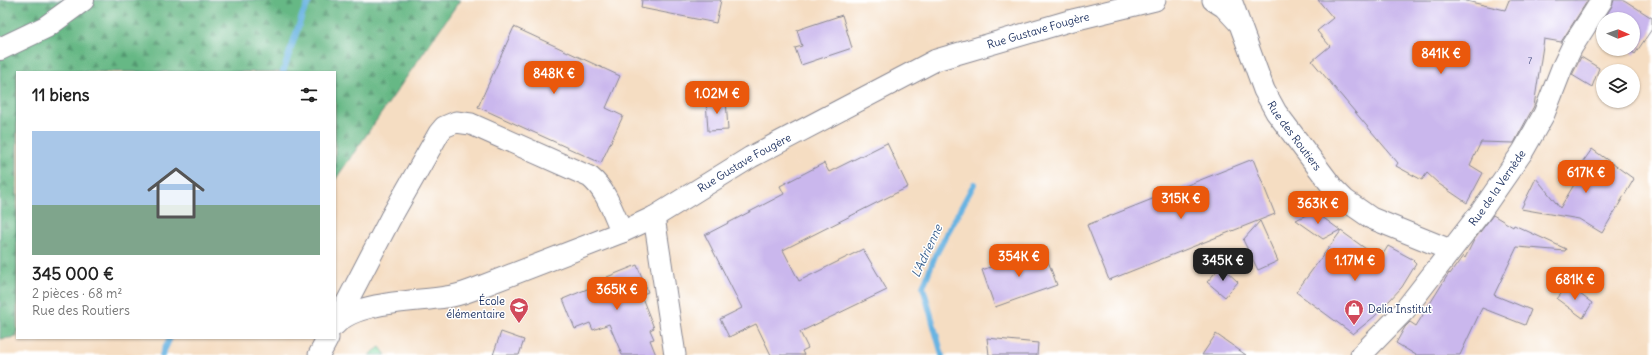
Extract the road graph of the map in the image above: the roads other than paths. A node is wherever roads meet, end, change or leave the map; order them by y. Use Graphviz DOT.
graph roads {
  1 [pos="83,0"];
  2 [pos="1155,0"];
  3 [pos="1213,0"];
  4 [pos="1230,0"];
  5 [pos="1602,0"];
  6 [pos="1238,21"];
  7 [pos="0,49"];
  8 [pos="654,217"];
  9 [pos="622,232"];
  10 [pos="1450,250"];
  11 [pos="336,323"];
  12 [pos="336,327"];
  13 [pos="328,339"];
  14 [pos="319,355"];
  15 [pos="675,355"];
  16 [pos="1361,355"];
  1 -- 7 [label="main road"];
  2 -- 8 [label="street, Rue Gustave Fougère"];
  3 -- 6 [label="street"];
  4 -- 6 [label="street, Rue des Routiers"];
  5 -- 10 [label="street, Rue de la Vernède"];
  6 -- 10 [label="street, Rue des Routiers"];
  8 -- 9 [label="street, Rue Gustave Fougère"];
  8 -- 15 [label="street"];
  9 -- 11 [label="street"];
  9 -- 12 [label="street, Rue Gustave Fougère"];
  10 -- 16 [label="street, Rue de la Vernède"];
  13 -- 14 [label="street, Rue Gustave Fougère"];
}
